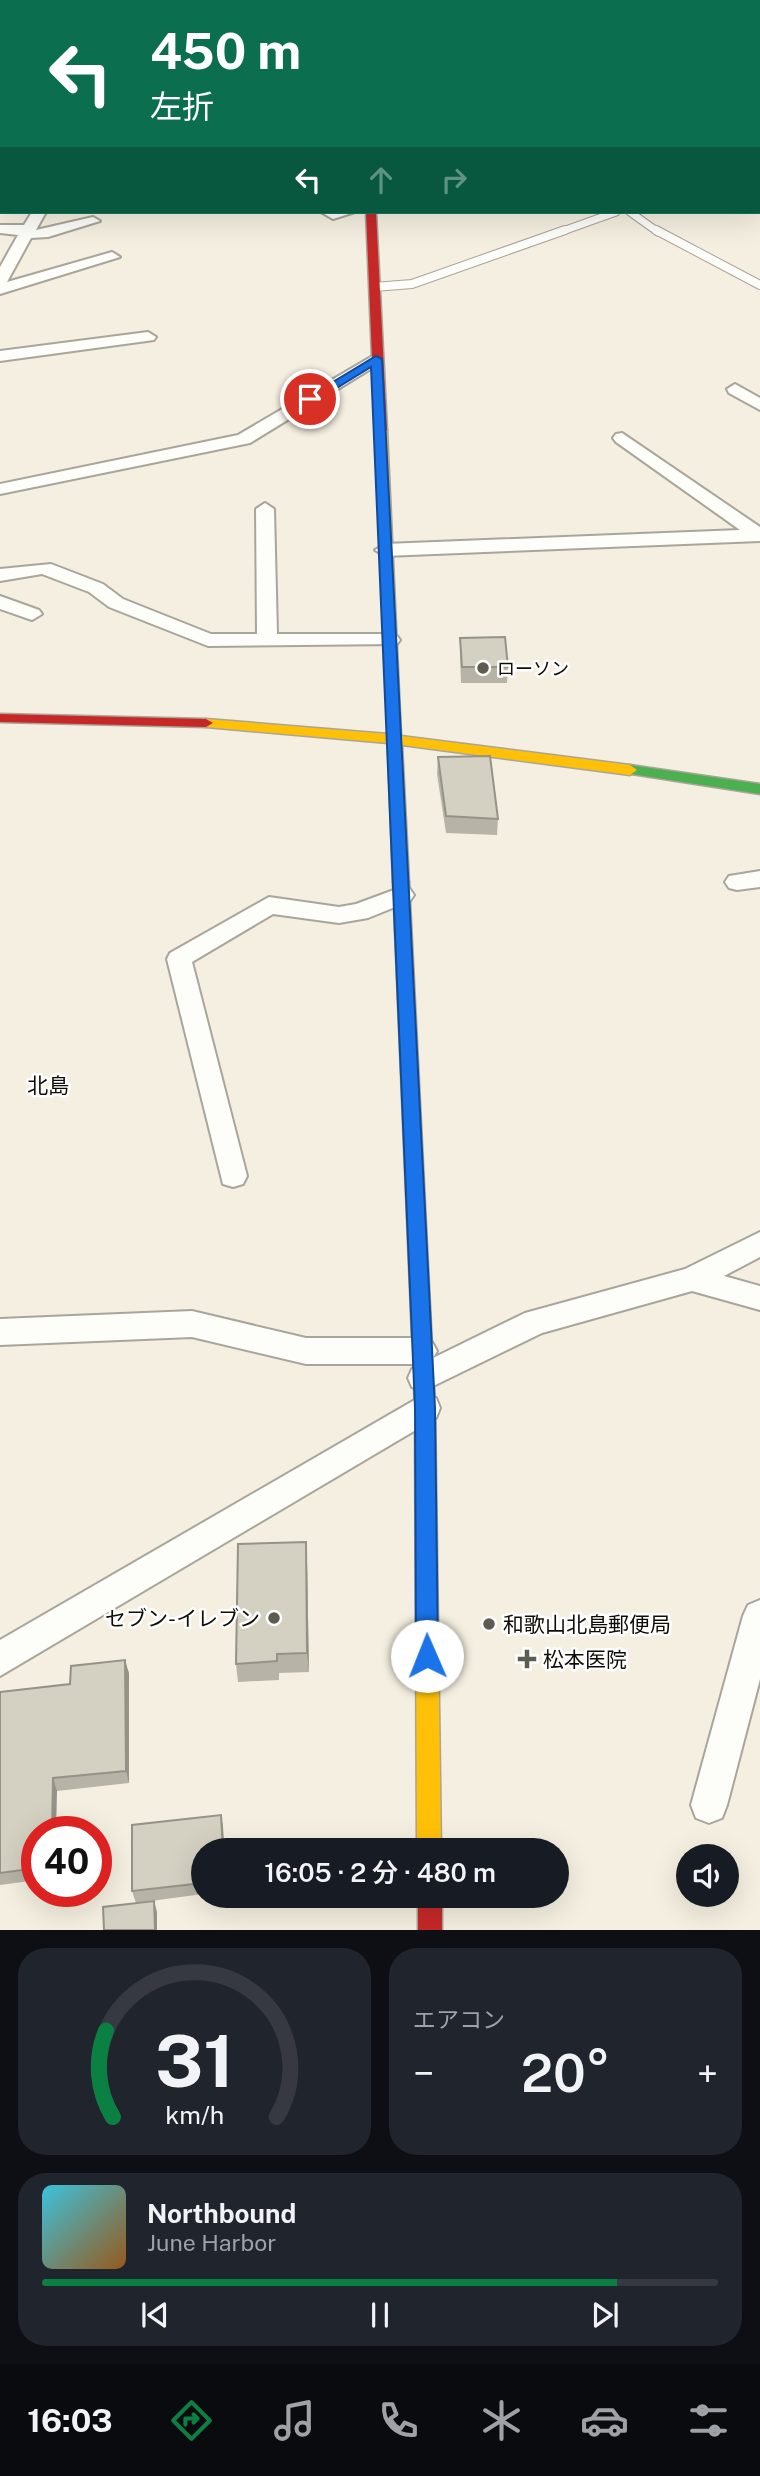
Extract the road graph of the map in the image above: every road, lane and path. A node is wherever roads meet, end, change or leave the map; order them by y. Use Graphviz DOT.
graph roads {
  1 [pos="38,214"];
  2 [pos="371,214"];
  3 [pos="610,214"];
  4 [pos="633,214"];
  5 [pos="93,221"];
  6 [pos="0,229"];
  7 [pos="26,232"];
  8 [pos="8,251"];
  9 [pos="112,257"];
  10 [pos="0,281"];
  11 [pos="760,285"];
  12 [pos="374,286"];
  13 [pos="0,289"];
  14 [pos="148,337"];
  15 [pos="0,356"];
  16 [pos="376,359"];
  17 [pos="735,389"];
  18 [pos="760,405"];
  19 [pos="622,438"];
  20 [pos="0,489"];
  21 [pos="265,509"];
  22 [pos="760,535"];
  23 [pos="385,550"];
  24 [pos="0,575"];
  25 [pos="0,602"];
  26 [pos="32,614"];
  27 [pos="267,640"];
  28 [pos="390,640"];
  29 [pos="0,719"];
  30 [pos="396,739"];
  31 [pos="760,789"];
  32 [pos="402,895"];
  33 [pos="233,1176"];
  34 [pos="760,1244"];
  35 [pos="692,1279"];
  36 [pos="760,1298"];
  37 [pos="0,1332"];
  38 [pos="423,1379"];
  39 [pos="760,1616"];
  40 [pos="0,1659"];
  41 [pos="709,1805"];
  42 [pos="429,1838"];
  43 [pos="430,1908"];
  44 [pos="430,1930"];
  1 -- 7 [label="street"];
  2 -- 12 [label="street"];
  3 -- 12 [label="lane"];
  4 -- 11 [label="lane"];
  5 -- 7 [label="street"];
  6 -- 7 [label="street"];
  7 -- 8 [label="street"];
  8 -- 10 [label="street"];
  9 -- 13 [label="street"];
  12 -- 16 [label="street"];
  14 -- 15 [label="street"];
  16 -- 20 [label="street"];
  16 -- 23 [label="street"];
  17 -- 18 [label="street"];
  19 -- 22 [label="street"];
  21 -- 27 [label="street"];
  22 -- 23 [label="street"];
  23 -- 28 [label="street"];
  24 -- 27 [label="street"];
  25 -- 26 [label="street"];
  27 -- 28 [label="street"];
  28 -- 30 [label="street"];
  29 -- 30 [label="street"];
  30 -- 31 [label="street"];
  30 -- 32 [label="street"];
  32 -- 33 [label="street"];
  32 -- 38 [label="street"];
  34 -- 35 [label="street"];
  35 -- 36 [label="street"];
  35 -- 38 [label="street"];
  37 -- 38 [label="street"];
  38 -- 40 [label="street"];
  38 -- 42 [label="street"];
  39 -- 41 [label="street"];
  43 -- 44 [label="street"];
}
